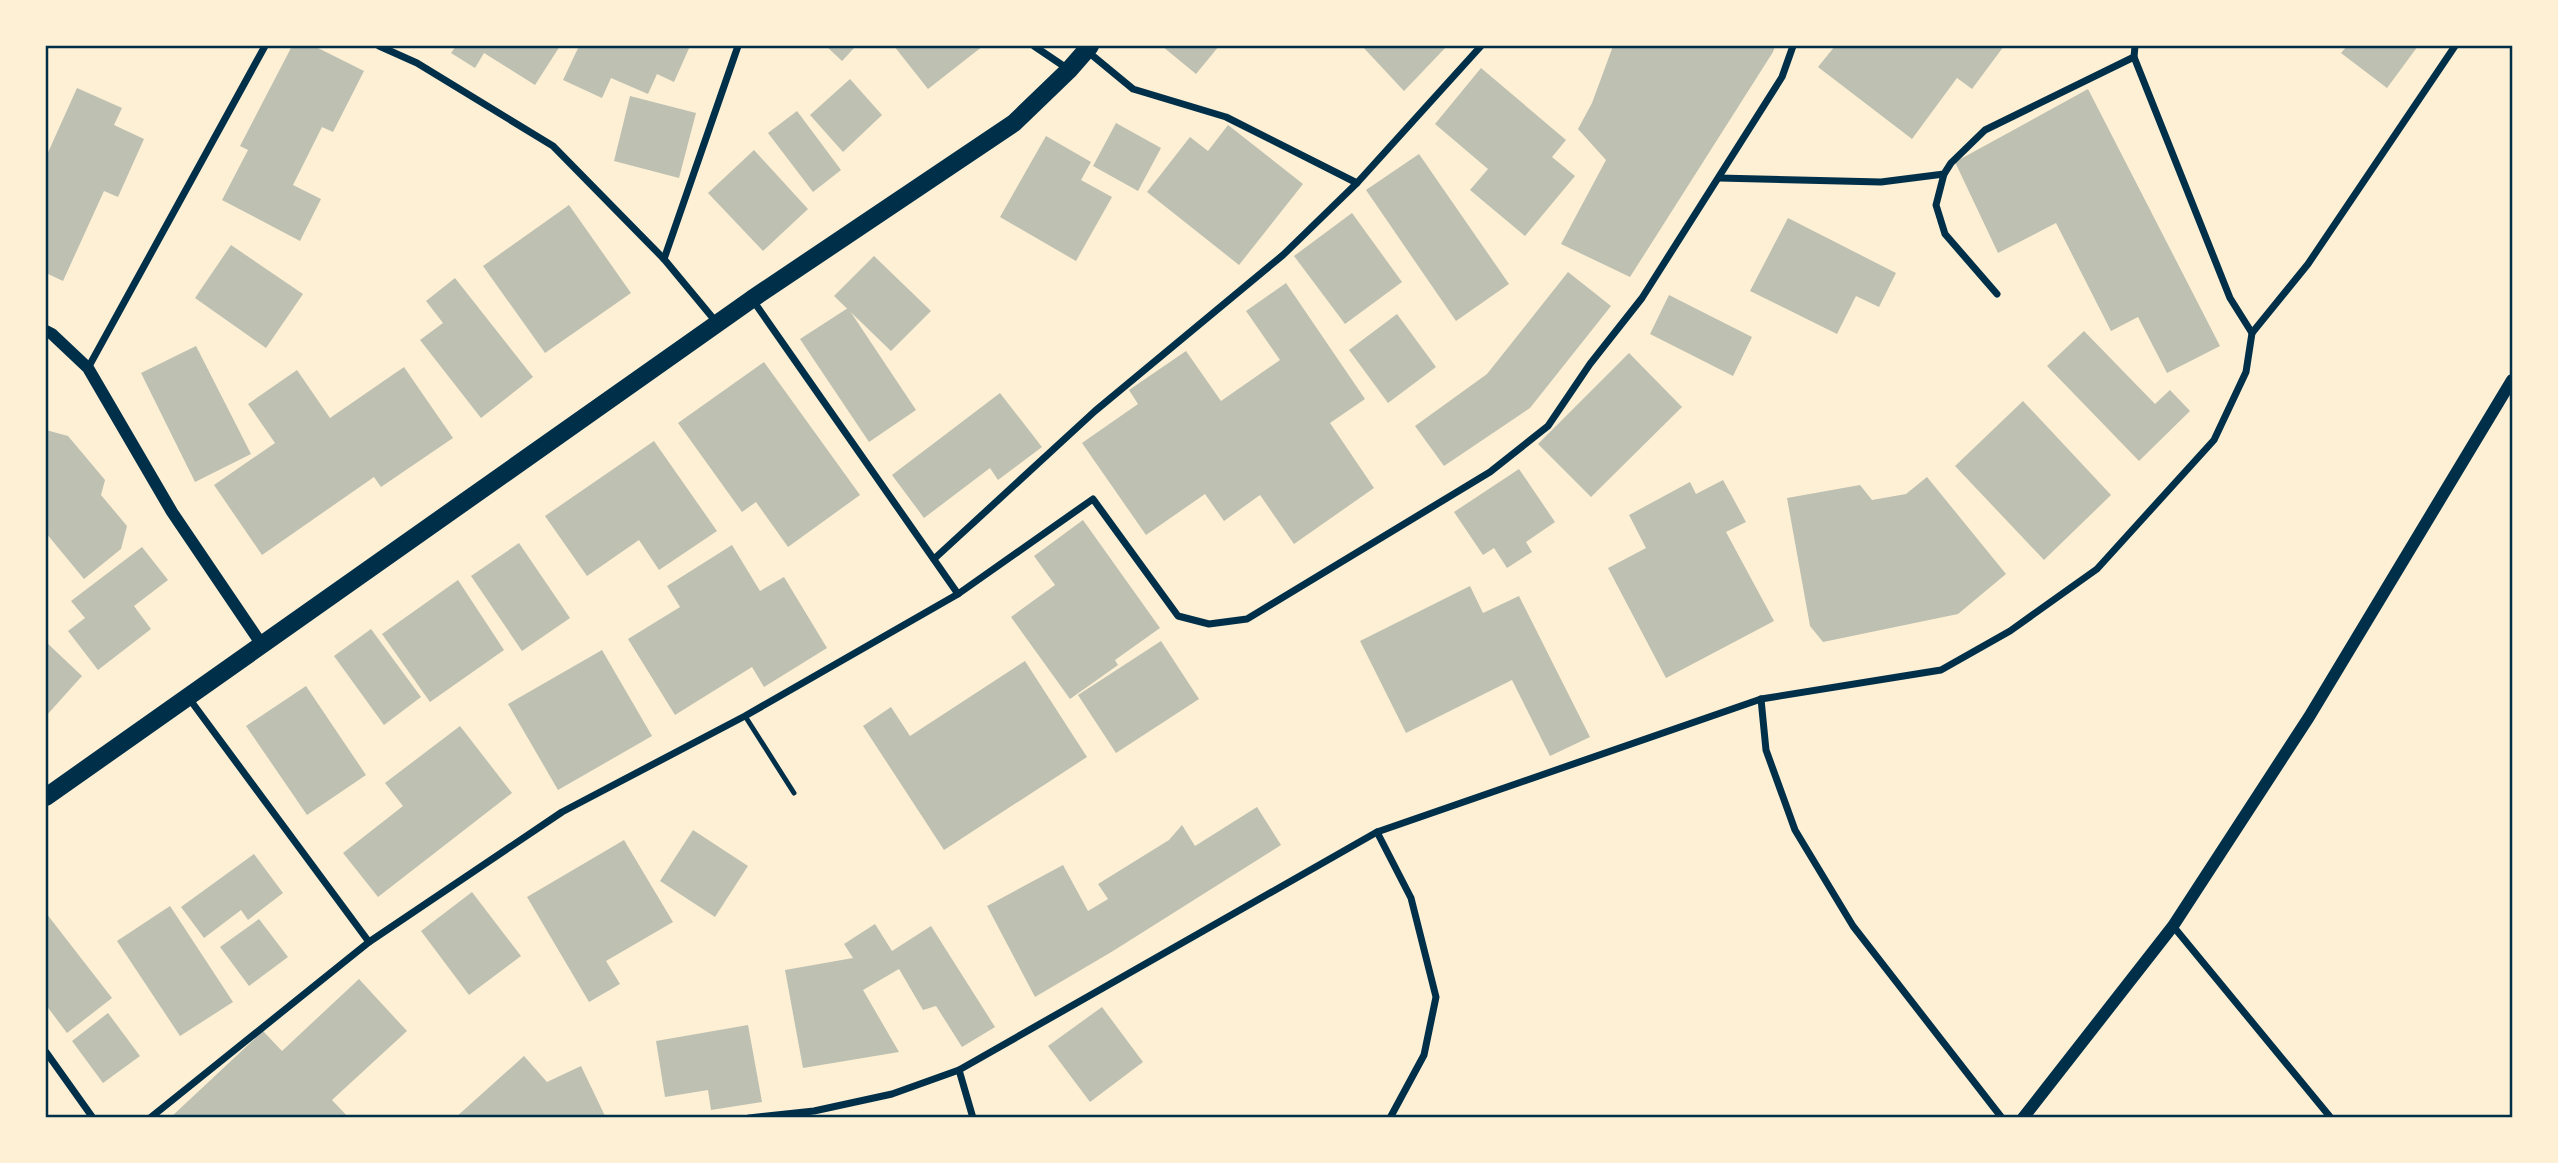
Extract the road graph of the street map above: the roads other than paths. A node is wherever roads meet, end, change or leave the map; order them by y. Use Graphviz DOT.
graph roads {
  1 [pos="265,46"];
  2 [pos="379,46"];
  3 [pos="738,46"];
  4 [pos="1034,46"];
  5 [pos="1481,46"];
  6 [pos="1793,46"];
  7 [pos="2135,46"];
  8 [pos="2455,46"];
  9 [pos="1088,48"];
  10 [pos="2134,57"];
  11 [pos="1069,70"];
  12 [pos="1944,174"];
  13 [pos="1719,178"];
  14 [pos="1357,183"];
  15 [pos="664,259"];
  16 [pos="1997,294"];
  17 [pos="752,299"];
  18 [pos="717,323"];
  19 [pos="46,331"];
  20 [pos="2252,333"];
  21 [pos="88,368"];
  22 [pos="2512,380"];
  23 [pos="934,559"];
  24 [pos="958,594"];
  25 [pos="262,645"];
  26 [pos="188,697"];
  27 [pos="1761,699"];
  28 [pos="745,716"];
  29 [pos="794,793"];
  30 [pos="46,797"];
  31 [pos="1377,832"];
  32 [pos="2173,926"];
  33 [pos="369,942"];
  34 [pos="46,1052"];
  35 [pos="959,1070"];
  36 [pos="93,1118"];
  37 [pos="150,1118"];
  38 [pos="749,1118"];
  39 [pos="973,1118"];
  40 [pos="1390,1118"];
  41 [pos="2002,1118"];
  42 [pos="2023,1118"];
  43 [pos="2331,1118"];
  1 -- 21 [label="street"];
  2 -- 15 [label="street"];
  3 -- 15 [label="street"];
  4 -- 11 [label="street"];
  5 -- 14 [label="street"];
  6 -- 13 [label="street"];
  7 -- 10 [label="street"];
  8 -- 20 [label="street"];
  9 -- 11 [label="main road"];
  9 -- 14 [label="street"];
  10 -- 12 [label="street"];
  10 -- 20 [label="street"];
  11 -- 17 [label="main road"];
  12 -- 13 [label="street"];
  12 -- 16 [label="street"];
  13 -- 24 [label="street"];
  14 -- 23 [label="street"];
  15 -- 18 [label="street"];
  17 -- 18 [label="main road"];
  17 -- 23 [label="street"];
  18 -- 25 [label="main road"];
  19 -- 21 [label="street"];
  20 -- 27 [label="street"];
  21 -- 25 [label="street"];
  22 -- 32 [label="street"];
  23 -- 24 [label="street"];
  24 -- 28 [label="street"];
  25 -- 26 [label="main road"];
  26 -- 30 [label="main road"];
  26 -- 33 [label="street"];
  27 -- 31 [label="street"];
  27 -- 41 [label="street"];
  28 -- 29 [label="lane"];
  28 -- 33 [label="street"];
  31 -- 35 [label="street"];
  31 -- 40 [label="street"];
  32 -- 42 [label="street"];
  32 -- 43 [label="street"];
  33 -- 37 [label="street"];
  34 -- 36 [label="street"];
  35 -- 38 [label="street"];
  35 -- 39 [label="street"];
}
